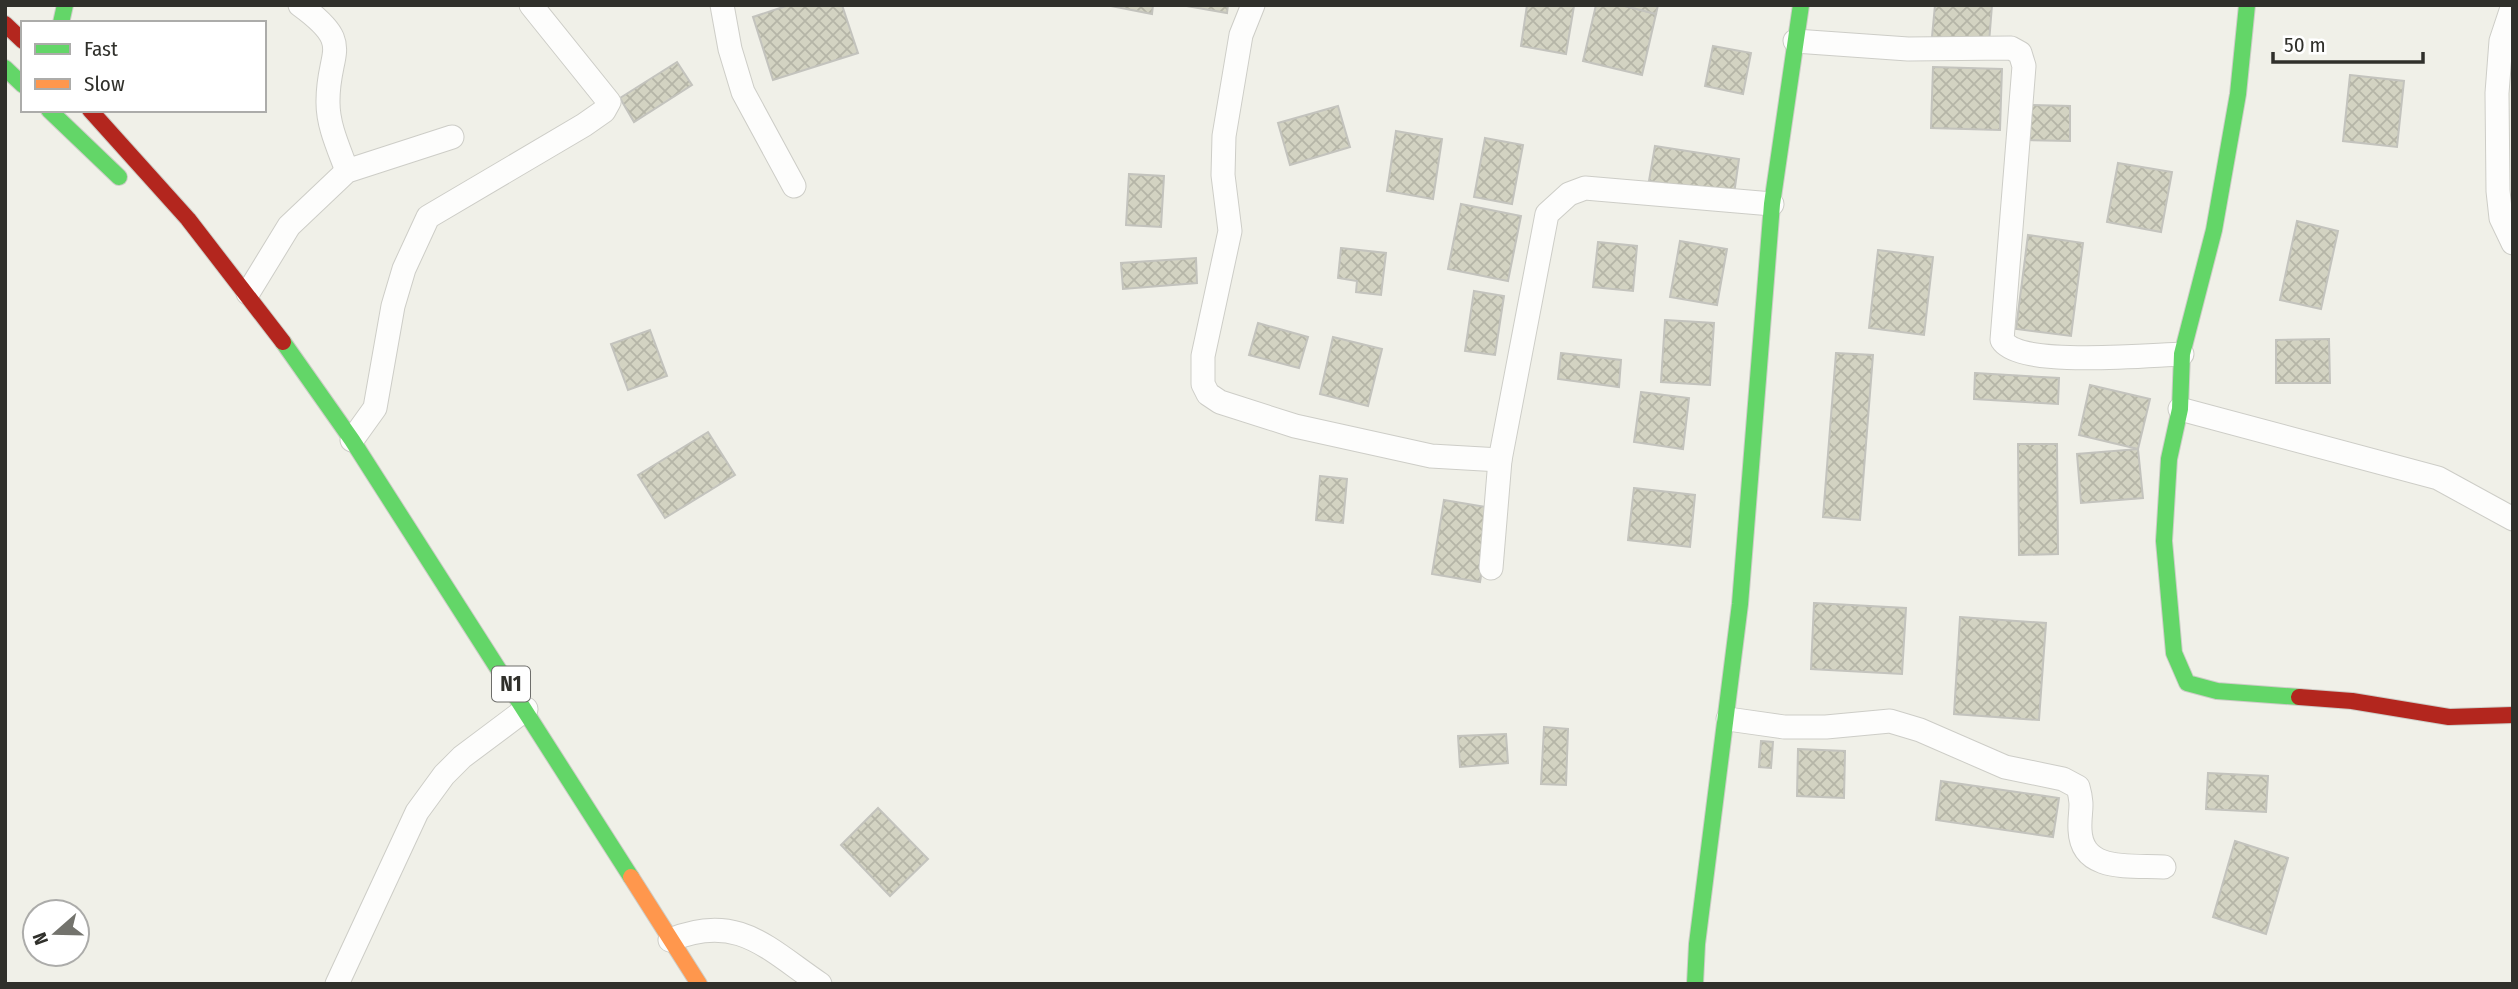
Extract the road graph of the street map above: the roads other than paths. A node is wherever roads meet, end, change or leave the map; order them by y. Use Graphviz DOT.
graph roads {
  1 [pos="300,5"];
  2 [pos="531,5"];
  3 [pos="722,5"];
  4 [pos="1253,5"];
  5 [pos="1801,5"];
  6 [pos="2247,5"];
  7 [pos="2513,5"];
  8 [pos="5,24"];
  9 [pos="21,39"];
  10 [pos="1796,41"];
  11 [pos="5,68"];
  12 [pos="21,83"];
  13 [pos="51,112"];
  14 [pos="92,112"];
  15 [pos="452,137"];
  16 [pos="346,171"];
  17 [pos="794,186"];
  18 [pos="132,191"];
  19 [pos="1772,204"];
  20 [pos="2513,243"];
  21 [pos="205,269"];
  22 [pos="248,293"];
  23 [pos="2182,354"];
  24 [pos="315,389"];
  25 [pos="2180,410"];
  26 [pos="352,440"];
  27 [pos="1500,460"];
  28 [pos="2513,519"];
  29 [pos="1490,568"];
  30 [pos="526,709"];
  31 [pos="2513,715"];
  32 [pos="1728,719"];
  33 [pos="2164,867"];
  34 [pos="670,940"];
  35 [pos="337,984"];
  36 [pos="699,984"];
  37 [pos="820,984"];
  38 [pos="1695,984"];
  1 -- 16 [label="street"];
  2 -- 26 [label="street"];
  3 -- 17 [label="street"];
  4 -- 27 [label="street"];
  5 -- 10 [label="main road"];
  6 -- 23 [label="main road"];
  7 -- 20 [label="street"];
  8 -- 9 [label="main road"];
  10 -- 19 [label="main road"];
  10 -- 23 [label="street"];
  11 -- 12 [label="main road"];
  13 -- 18 [label="main road"];
  14 -- 22 [label="main road, N1"];
  15 -- 16 [label="street"];
  16 -- 22 [label="street"];
  19 -- 27 [label="street"];
  19 -- 32 [label="main road"];
  21 -- 24 [label="main road, N1"];
  22 -- 24 [label="main road, N1"];
  23 -- 25 [label="main road"];
  24 -- 26 [label="main road, N1"];
  25 -- 28 [label="street"];
  25 -- 31 [label="main road"];
  26 -- 30 [label="main road, N1"];
  27 -- 29 [label="street"];
  30 -- 34 [label="main road, N1"];
  30 -- 35 [label="street"];
  32 -- 33 [label="street"];
  32 -- 38 [label="main road"];
  34 -- 36 [label="main road, N1"];
  34 -- 37 [label="street"];
}
